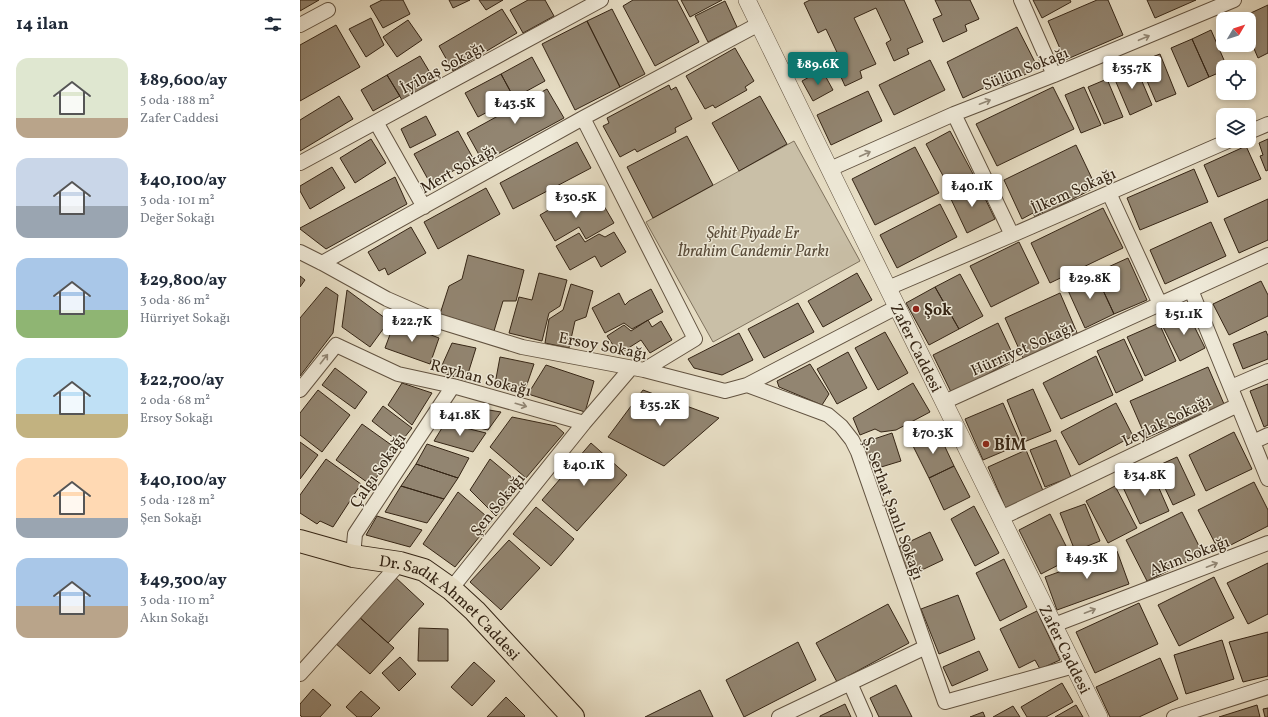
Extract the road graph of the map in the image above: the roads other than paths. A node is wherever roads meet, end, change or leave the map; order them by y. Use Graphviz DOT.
graph roads {
  1 [pos="601,0"];
  2 [pos="747,0"];
  3 [pos="1021,0"];
  4 [pos="1234,0"];
  5 [pos="328,10"];
  6 [pos="759,24"];
  7 [pos="300,25"];
  8 [pos="1054,75"];
  9 [pos="954,114"];
  10 [pos="582,118"];
  11 [pos="376,122"];
  12 [pos="1268,124"];
  13 [pos="1256,129"];
  14 [pos="1216,146"];
  15 [pos="300,163"];
  16 [pos="830,170"];
  17 [pos="1109,193"];
  18 [pos="424,207"];
  19 [pos="1012,235"];
  20 [pos="300,252"];
  21 [pos="1268,255"];
  22 [pos="322,263"];
  23 [pos="888,288"];
  24 [pos="1191,290"];
  25 [pos="1160,304"];
  26 [pos="897,307"];
  27 [pos="637,369"];
  28 [pos="1268,372"];
  29 [pos="747,385"];
  30 [pos="453,386"];
  31 [pos="1231,387"];
  32 [pos="300,390"];
  33 [pos="944,402"];
  34 [pos="1238,405"];
  35 [pos="584,423"];
  36 [pos="1268,435"];
  37 [pos="1253,442"];
  38 [pos="1268,479"];
  39 [pos="1001,518"];
  40 [pos="300,542"];
  41 [pos="1268,543"];
  42 [pos="353,556"];
  43 [pos="400,563"];
  44 [pos="451,589"];
  45 [pos="1054,625"];
  46 [pos="926,647"];
  47 [pos="1074,666"];
  48 [pos="300,674"];
  49 [pos="850,683"];
  50 [pos="1268,687"];
  51 [pos="573,717"];
  52 [pos="779,717"];
  53 [pos="865,717"];
  54 [pos="1099,717"];
  55 [pos="1174,717"];
  1 -- 11 [label="street, İyibaş Sokağı"];
  2 -- 6 [label="street, Zafer Caddesi"];
  3 -- 8 [label="street"];
  8 -- 4 [label="street, Sülün Sokağı, one-way"];
  5 -- 7 [label="street"];
  6 -- 10 [label="street, Mert Sokağı"];
  6 -- 16 [label="street, Zafer Caddesi"];
  9 -- 8 [label="street, Sülün Sokağı, one-way"];
  16 -- 9 [label="street, Sülün Sokağı, one-way"];
  9 -- 19 [label="street"];
  10 -- 18 [label="street, Mert Sokağı"];
  10 -- 27 [label="street, Şen Sokağı"];
  11 -- 15 [label="street, İyibaş Sokağı"];
  11 -- 18 [label="street"];
  12 -- 13 [label="street"];
  14 -- 17 [label="street, İlkem Sokağı"];
  16 -- 23 [label="street, Zafer Caddesi"];
  17 -- 19 [label="street, İlkem Sokağı"];
  17 -- 25 [label="street"];
  18 -- 22 [label="street, Mert Sokağı"];
  19 -- 23 [label="street, İlkem Sokağı"];
  20 -- 22 [label="street, Ersoy Sokağı"];
  21 -- 24 [label="street, Hürriyet Sokağı"];
  22 -- 27 [label="street, Ersoy Sokağı"];
  23 -- 26 [label="street, Zafer Caddesi"];
  24 -- 25 [label="street, Hürriyet Sokağı"];
  24 -- 31 [label="street"];
  25 -- 33 [label="street, Hürriyet Sokağı"];
  26 -- 29 [label="street, Ersoy Sokağı"];
  26 -- 33 [label="street, Zafer Caddesi"];
  27 -- 29 [label="street, Ersoy Sokağı"];
  27 -- 35 [label="street, Şen Sokağı"];
  28 -- 31 [label="street"];
  29 -- 46 [label="street, Ş. Serhat Şanlı Sokağı"];
  32 -- 30 [label="street, Reyhan Sokağı, one-way"];
  30 -- 35 [label="street, Reyhan Sokağı, one-way"];
  30 -- 42 [label="street, Çalgı Sokağı"];
  31 -- 34 [label="street"];
  33 -- 39 [label="street, Zafer Caddesi"];
  34 -- 37 [label="street"];
  34 -- 39 [label="street, Leylak Sokağı"];
  35 -- 44 [label="street, Şen Sokağı"];
  36 -- 37 [label="street"];
  37 -- 38 [label="street"];
  39 -- 45 [label="street, Zafer Caddesi"];
  40 -- 42 [label="main road, Dr. Sadık Ahmet Caddesi"];
  45 -- 41 [label="street, Akın Sokağı, one-way"];
  42 -- 43 [label="main road, Dr. Sadık Ahmet Caddesi"];
  43 -- 44 [label="main road, Dr. Sadık Ahmet Caddesi"];
  43 -- 48 [label="street"];
  44 -- 51 [label="main road, Dr. Sadık Ahmet Caddesi"];
  45 -- 47 [label="street, Zafer Caddesi"];
  46 -- 47 [label="street, Ş. Serhat Şanlı Sokağı"];
  46 -- 49 [label="street"];
  47 -- 54 [label="street, Zafer Caddesi"];
  49 -- 52 [label="street"];
  49 -- 53 [label="street"];
  50 -- 55 [label="street"];
}
